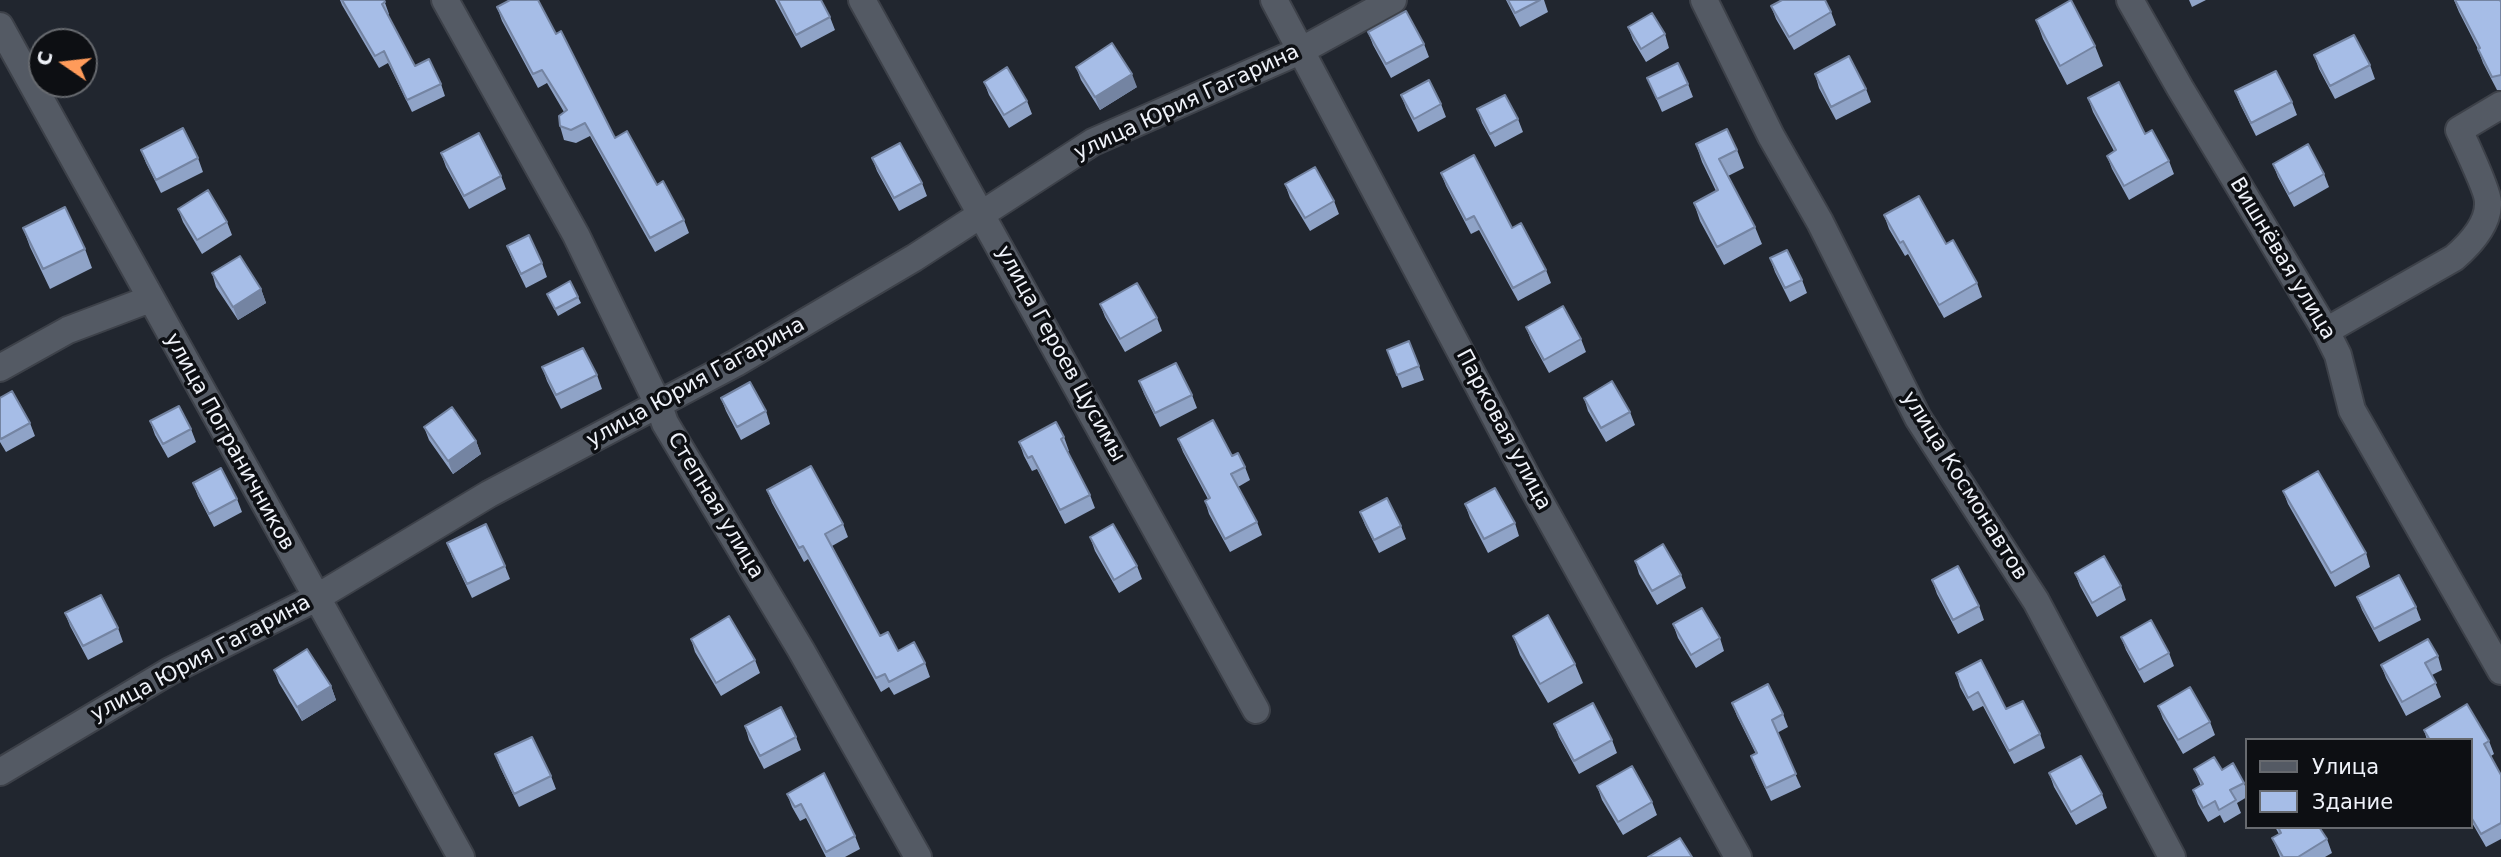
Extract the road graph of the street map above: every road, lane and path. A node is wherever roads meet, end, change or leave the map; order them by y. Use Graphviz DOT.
graph roads {
  1 [pos="445,0"];
  2 [pos="862,0"];
  3 [pos="1273,0"];
  4 [pos="1393,0"];
  5 [pos="1704,0"];
  6 [pos="2130,0"];
  7 [pos="0,26"];
  8 [pos="1302,50"];
  9 [pos="2501,105"];
  10 [pos="982,214"];
  11 [pos="150,299"];
  12 [pos="2326,331"];
  13 [pos="0,368"];
  14 [pos="659,406"];
  15 [pos="316,598"];
  16 [pos="2501,671"];
  17 [pos="1256,710"];
  18 [pos="0,772"];
  19 [pos="461,857"];
  20 [pos="918,857"];
  21 [pos="1738,857"];
  22 [pos="2172,857"];
  1 -- 14 [label="street, Степная улица"];
  2 -- 10 [label="street, улица Героев Цусимы"];
  3 -- 8 [label="street, Парковая улица"];
  4 -- 8 [label="street, улица Юрия Гагарина"];
  5 -- 22 [label="street, улица Космонавтов"];
  6 -- 12 [label="street, Вишнёвая улица"];
  7 -- 11 [label="street, улица Пограничников"];
  8 -- 10 [label="street, улица Юрия Гагарина"];
  8 -- 21 [label="street, Парковая улица"];
  9 -- 12 [label="street"];
  10 -- 14 [label="street, улица Юрия Гагарина"];
  10 -- 17 [label="street, улица Героев Цусимы"];
  11 -- 13 [label="street"];
  11 -- 15 [label="street, улица Пограничников"];
  12 -- 16 [label="street, Вишнёвая улица"];
  14 -- 15 [label="street, улица Юрия Гагарина"];
  14 -- 20 [label="street, Степная улица"];
  15 -- 18 [label="street, улица Юрия Гагарина"];
  15 -- 19 [label="street, улица Пограничников"];
}
